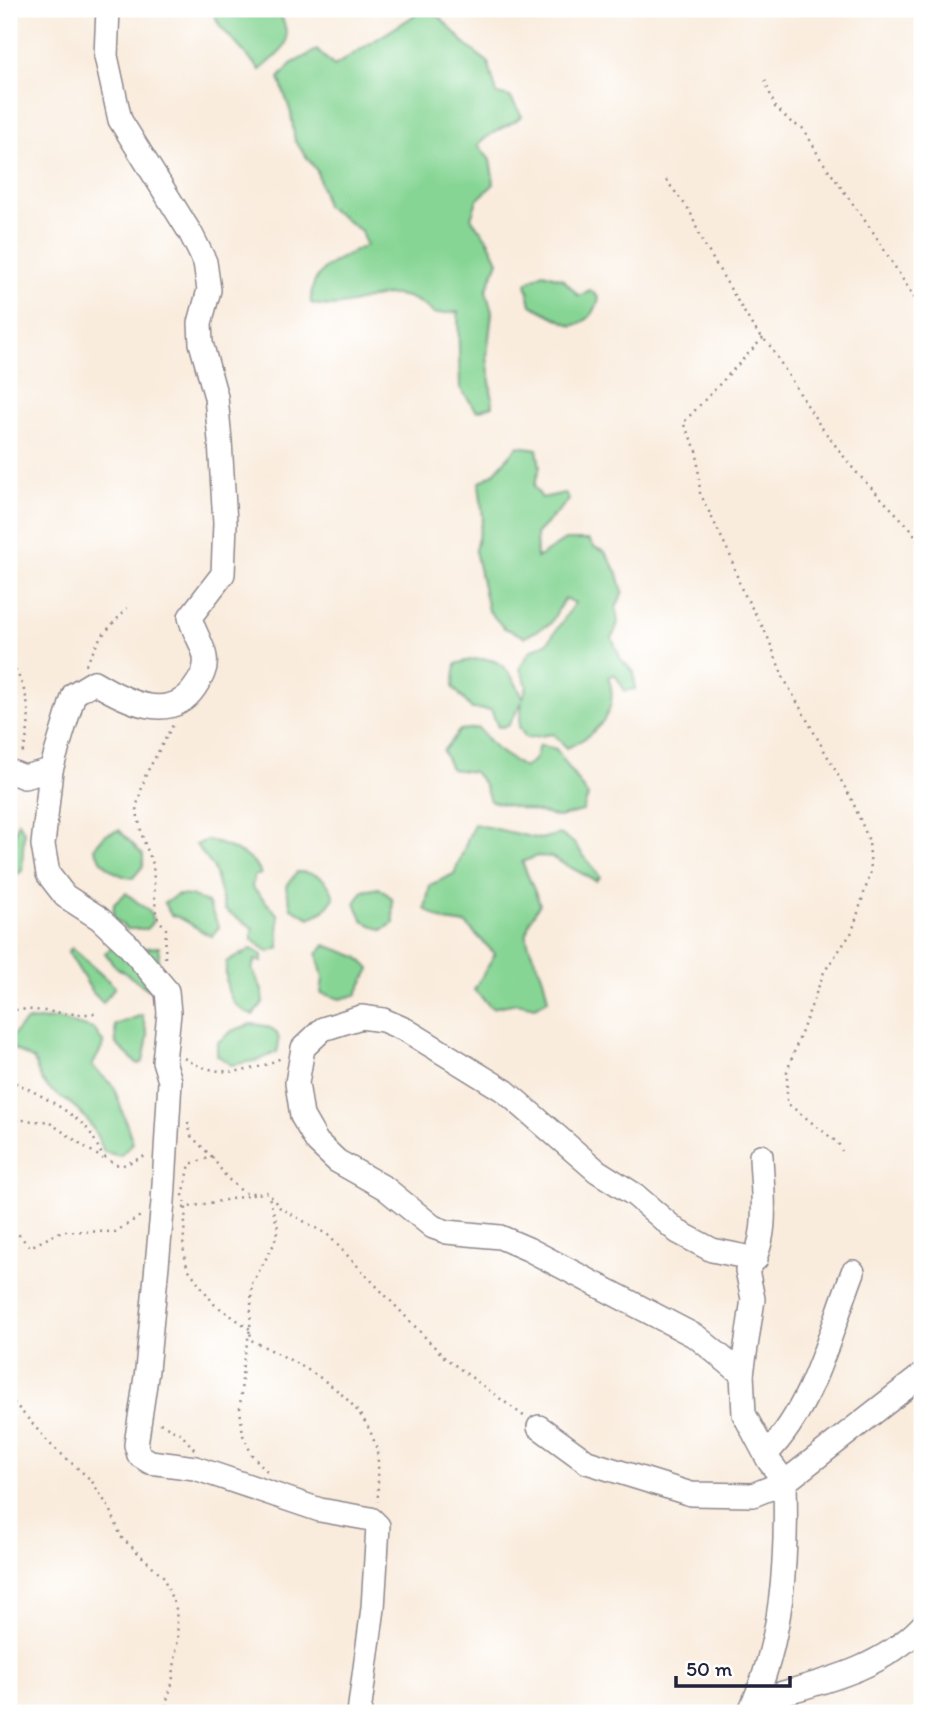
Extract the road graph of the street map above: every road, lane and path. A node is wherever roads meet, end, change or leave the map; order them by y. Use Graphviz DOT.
graph roads {
  1 [pos="108,9"];
  2 [pos="765,80"];
  3 [pos="666,180"];
  4 [pos="922,310"];
  5 [pos="763,338"];
  6 [pos="922,550"];
  7 [pos="127,608"];
  8 [pos="9,657"];
  9 [pos="74,694"];
  10 [pos="189,696"];
  11 [pos="51,770"];
  12 [pos="12,772"];
  13 [pos="166,929"];
  14 [pos="9,1012"];
  15 [pos="95,1013"];
  16 [pos="303,1048"];
  17 [pos="177,1055"];
  18 [pos="9,1080"];
  19 [pos="187,1120"];
  20 [pos="9,1122"];
  21 [pos="167,1147"];
  22 [pos="842,1151"];
  23 [pos="761,1156"];
  24 [pos="212,1157"];
  25 [pos="106,1161"];
  26 [pos="268,1192"];
  27 [pos="163,1202"];
  28 [pos="186,1208"];
  29 [pos="9,1224"];
  30 [pos="756,1259"];
  31 [pos="853,1272"];
  32 [pos="250,1329"];
  33 [pos="742,1374"];
  34 [pos="922,1375"];
  35 [pos="9,1397"];
  36 [pos="156,1421"];
  37 [pos="539,1427"];
  38 [pos="766,1453"];
  39 [pos="198,1457"];
  40 [pos="269,1473"];
  41 [pos="785,1482"];
  42 [pos="378,1526"];
  43 [pos="922,1626"];
  44 [pos="752,1707"];
  45 [pos="163,1713"];
  46 [pos="359,1713"];
  1 -- 10 [label="street"];
  2 -- 4 [label="path"];
  3 -- 5 [label="path"];
  5 -- 6 [label="path"];
  5 -- 22 [label="path"];
  7 -- 9 [label="path"];
  8 -- 12 [label="path"];
  9 -- 10 [label="street"];
  9 -- 11 [label="street"];
  10 -- 13 [label="path"];
  11 -- 12 [label="street"];
  11 -- 21 [label="street"];
  14 -- 15 [label="path"];
  16 -- 17 [label="path"];
  16 -- 30 [label="street"];
  16 -- 33 [label="street"];
  18 -- 25 [label="path"];
  19 -- 24 [label="path"];
  20 -- 25 [label="path"];
  21 -- 25 [label="path"];
  21 -- 27 [label="street"];
  23 -- 30 [label="street"];
  24 -- 26 [label="path"];
  24 -- 28 [label="path"];
  26 -- 28 [label="path"];
  26 -- 32 [label="path"];
  26 -- 37 [label="path"];
  27 -- 28 [label="path"];
  27 -- 29 [label="path"];
  27 -- 42 [label="street"];
  28 -- 32 [label="path"];
  30 -- 33 [label="street"];
  31 -- 38 [label="street"];
  32 -- 40 [label="path"];
  32 -- 42 [label="path"];
  33 -- 38 [label="street"];
  34 -- 41 [label="street"];
  35 -- 45 [label="path"];
  36 -- 39 [label="path"];
  37 -- 41 [label="street"];
  38 -- 41 [label="street"];
  41 -- 44 [label="street"];
  42 -- 46 [label="street"];
  43 -- 44 [label="street"];
}
